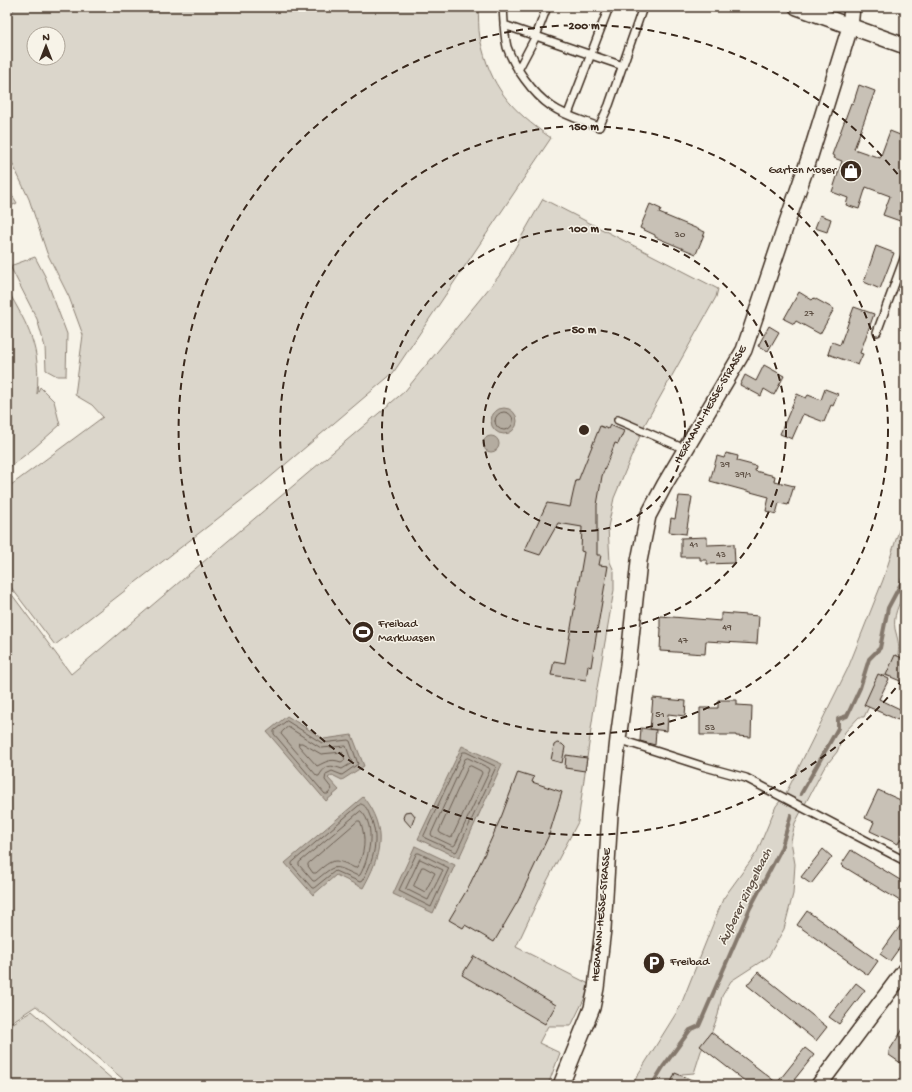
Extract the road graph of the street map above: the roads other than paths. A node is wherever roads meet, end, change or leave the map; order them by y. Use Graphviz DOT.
graph roads {
  1 [pos="503,7"];
  2 [pos="547,7"];
  3 [pos="609,7"];
  4 [pos="643,7"];
  5 [pos="797,7"];
  6 [pos="852,7"];
  7 [pos="504,26"];
  8 [pos="850,27"];
  9 [pos="536,36"];
  10 [pos="905,46"];
  11 [pos="591,54"];
  12 [pos="623,66"];
  13 [pos="518,70"];
  14 [pos="568,114"];
  15 [pos="905,256"];
  16 [pos="877,332"];
  17 [pos="618,420"];
  18 [pos="685,449"];
  19 [pos="618,739"];
  20 [pos="905,861"];
  21 [pos="905,970"];
  22 [pos="561,1085"];
  23 [pos="819,1085"];
  1 -- 7 [label="lane"];
  2 -- 9 [label="lane"];
  3 -- 11 [label="lane"];
  4 -- 12 [label="lane"];
  5 -- 8 [label="street"];
  6 -- 8 [label="street, HERMANN-HESSE-STRASSE"];
  7 -- 9 [label="lane"];
  7 -- 13 [label="lane"];
  8 -- 10 [label="street"];
  8 -- 18 [label="street, HERMANN-HESSE-STRASSE"];
  9 -- 11 [label="lane"];
  9 -- 13 [label="lane"];
  11 -- 12 [label="lane"];
  11 -- 14 [label="lane"];
  12 -- 14 [label="lane"];
  13 -- 14 [label="lane"];
  15 -- 16 [label="lane"];
  17 -- 18 [label="lane"];
  18 -- 19 [label="street, HERMANN-HESSE-STRASSE"];
  19 -- 20 [label="lane"];
  19 -- 22 [label="street, HERMANN-HESSE-STRASSE"];
  21 -- 23 [label="street"];
}
